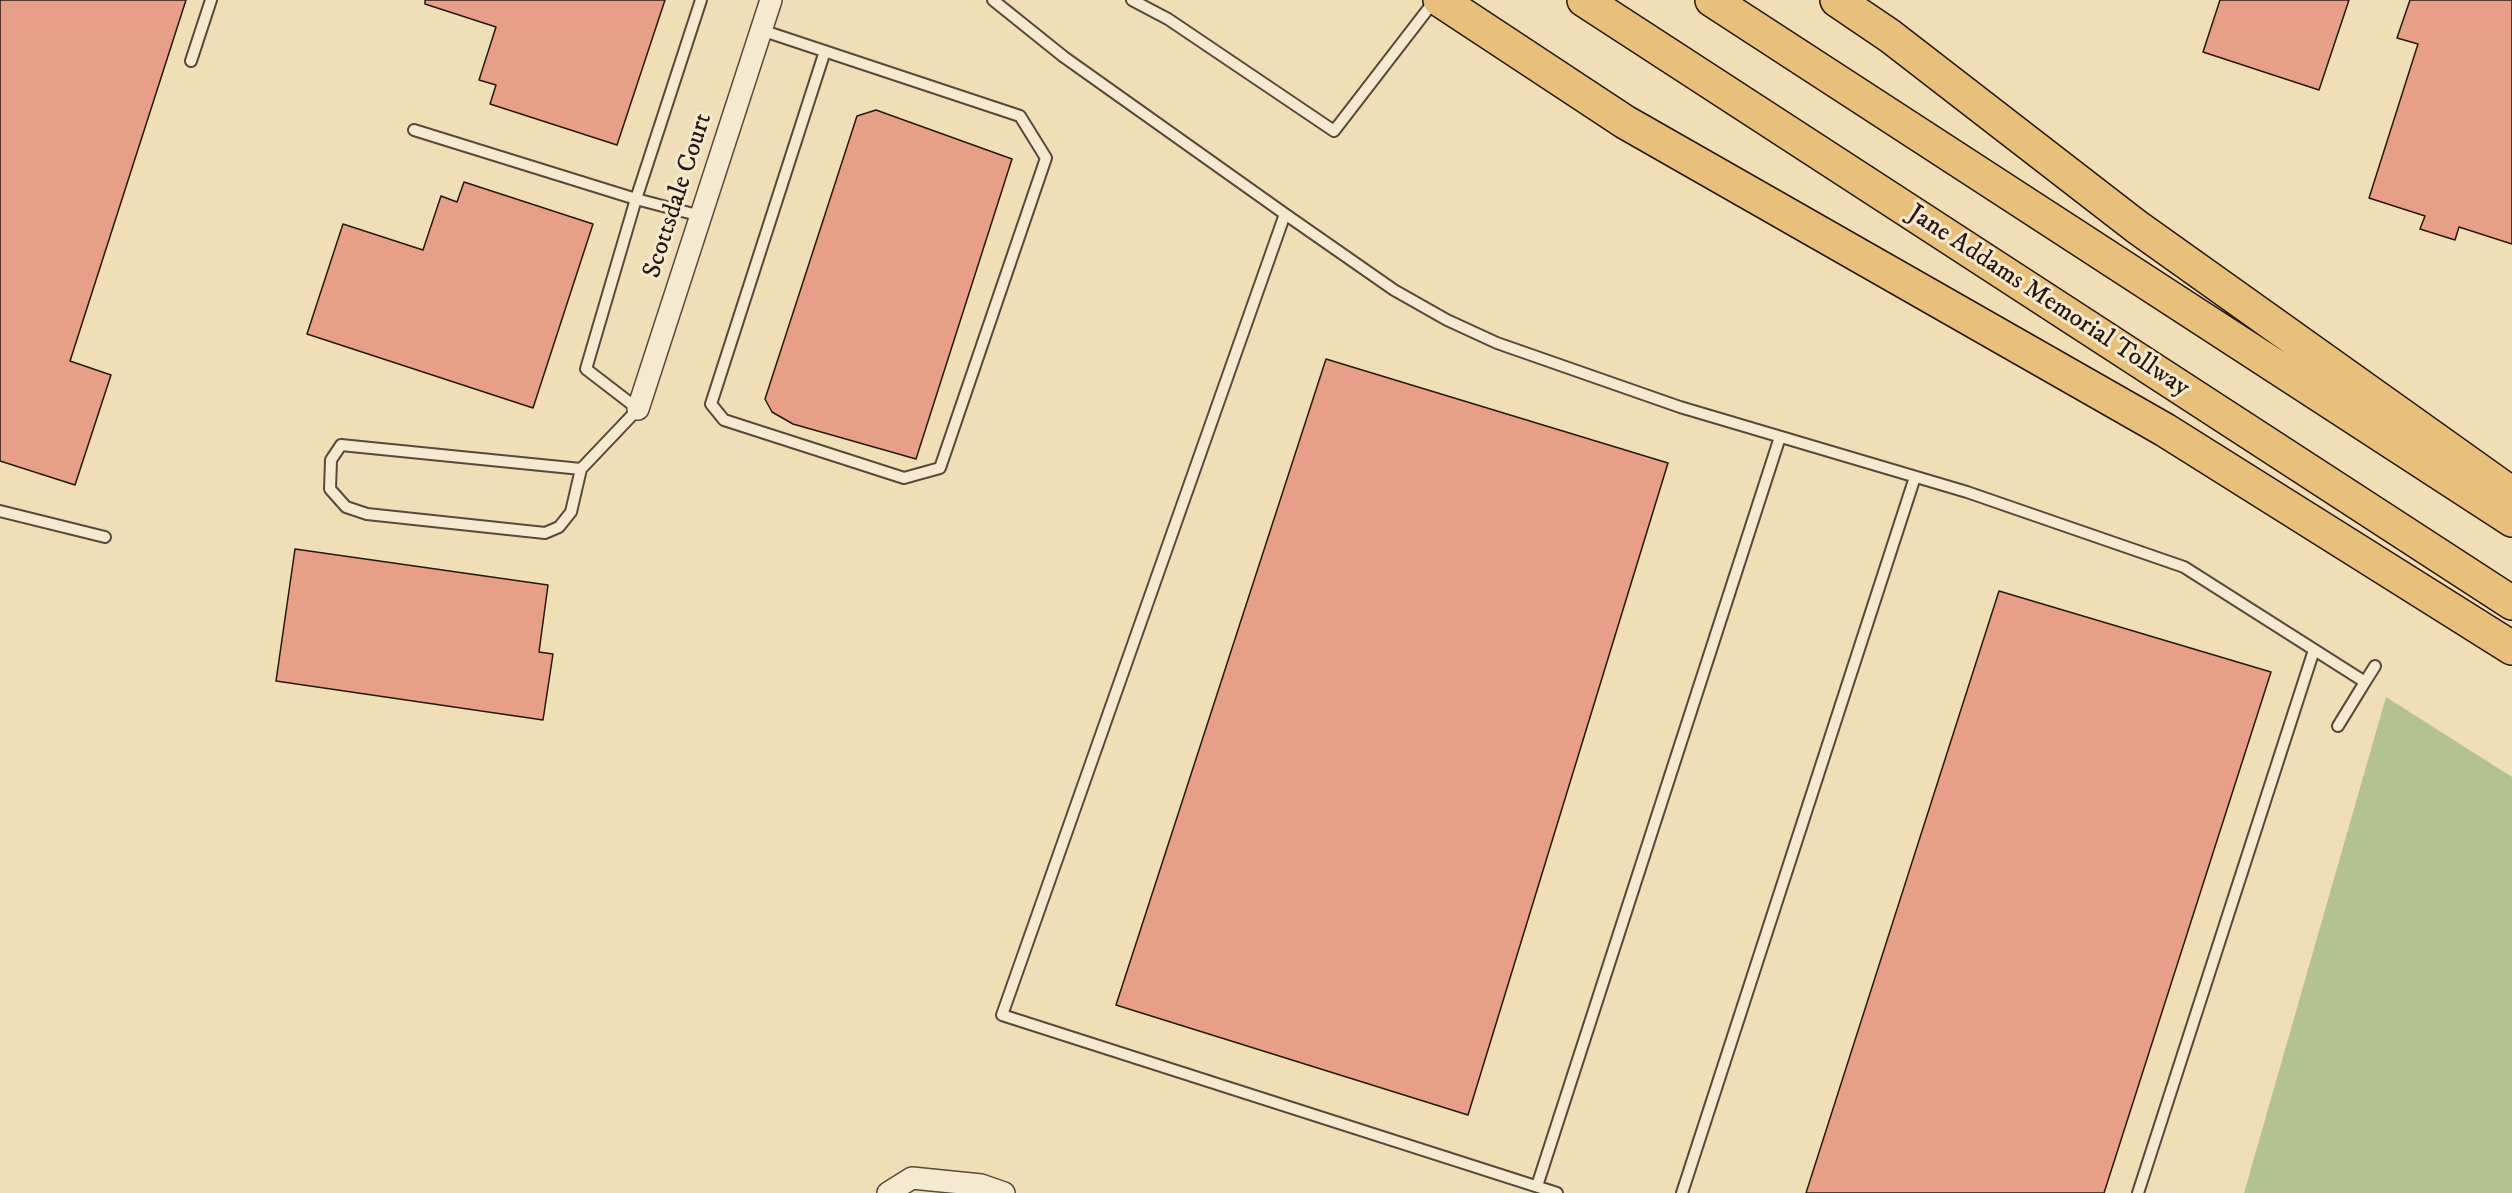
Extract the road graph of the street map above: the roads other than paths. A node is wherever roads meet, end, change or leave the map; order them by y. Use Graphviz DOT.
graph roads {
  1 [pos="211,0"];
  2 [pos="701,0"];
  3 [pos="771,0"];
  4 [pos="993,0"];
  5 [pos="1132,0"];
  6 [pos="1435,0"];
  7 [pos="1440,0"];
  8 [pos="1584,0"];
  9 [pos="1712,0"];
  10 [pos="1837,0"];
  11 [pos="761,30"];
  12 [pos="825,51"];
  13 [pos="191,61"];
  14 [pos="414,130"];
  15 [pos="636,199"];
  16 [pos="1285,214"];
  17 [pos="701,216"];
  18 [pos="638,409"];
  19 [pos="1780,437"];
  20 [pos="581,469"];
  21 [pos="1915,477"];
  22 [pos="2512,494"];
  23 [pos="0,511"];
  24 [pos="2512,520"];
  25 [pos="105,537"];
  26 [pos="2512,603"];
  27 [pos="2512,648"];
  28 [pos="2314,650"];
  29 [pos="2375,666"];
  30 [pos="2365,682"];
  31 [pos="2338,726"];
  32 [pos="1537,1186"];
  33 [pos="888,1193"];
  34 [pos="1005,1193"];
  35 [pos="1557,1193"];
  36 [pos="1683,1193"];
  37 [pos="2138,1193"];
  1 -- 13 [label="lane"];
  2 -- 15 [label="lane"];
  3 -- 11 [label="street, Scottsdale Court"];
  4 -- 16 [label="lane"];
  5 -- 6 [label="lane"];
  7 -- 27 [label="highway"];
  8 -- 26 [label="highway, Jane Addams Memorial Tollway"];
  9 -- 24 [label="highway"];
  10 -- 22 [label="highway"];
  11 -- 12 [label="lane"];
  11 -- 17 [label="street, Scottsdale Court"];
  12 -- 12 [label="lane"];
  14 -- 15 [label="lane"];
  15 -- 17 [label="lane"];
  15 -- 18 [label="lane"];
  16 -- 19 [label="lane"];
  16 -- 32 [label="lane"];
  17 -- 18 [label="street, Scottsdale Court"];
  18 -- 20 [label="lane"];
  19 -- 21 [label="lane"];
  19 -- 32 [label="lane"];
  20 -- 20 [label="lane"];
  21 -- 28 [label="lane"];
  21 -- 36 [label="lane"];
  23 -- 25 [label="lane"];
  28 -- 30 [label="lane"];
  28 -- 37 [label="lane"];
  29 -- 30 [label="lane"];
  30 -- 31 [label="lane"];
  32 -- 35 [label="lane"];
  33 -- 34 [label="street"];
}
